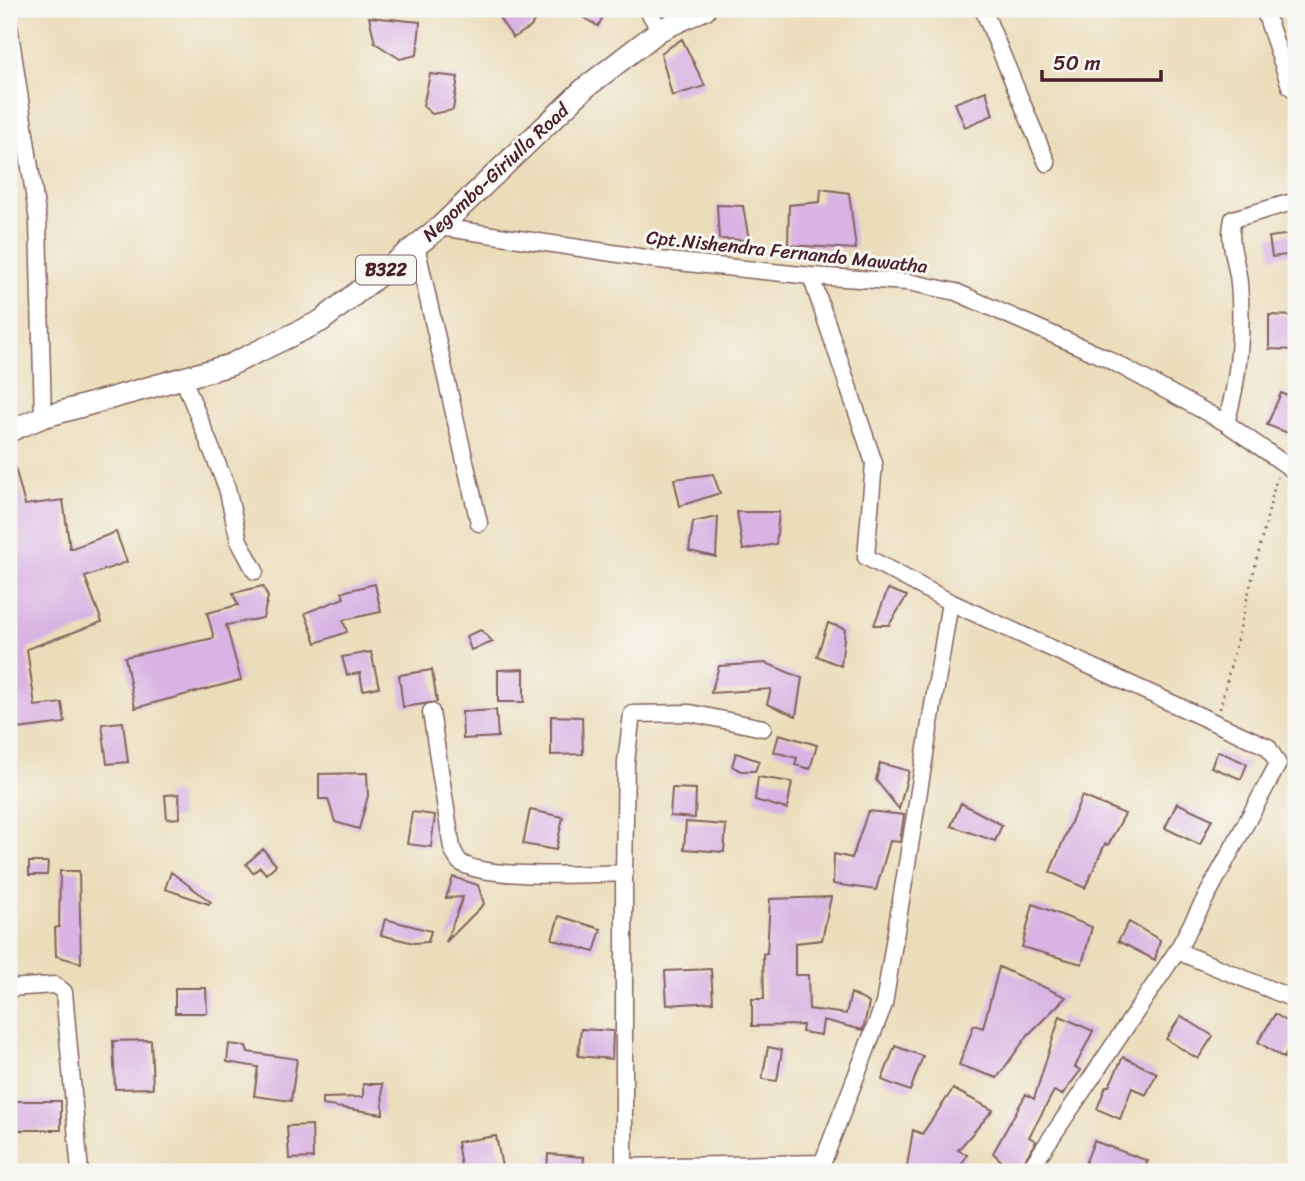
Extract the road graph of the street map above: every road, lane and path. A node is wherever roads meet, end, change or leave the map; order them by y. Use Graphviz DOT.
graph roads {
  1 [pos="648,9"];
  2 [pos="705,9"];
  3 [pos="983,9"];
  4 [pos="1264,9"];
  5 [pos="9,26"];
  6 [pos="660,30"];
  7 [pos="1296,91"];
  8 [pos="1047,163"];
  9 [pos="1296,201"];
  10 [pos="440,227"];
  11 [pos="416,246"];
  12 [pos="811,276"];
  13 [pos="183,378"];
  14 [pos="43,417"];
  15 [pos="1226,423"];
  16 [pos="9,431"];
  17 [pos="1281,460"];
  18 [pos="1296,472"];
  19 [pos="479,523"];
  20 [pos="256,571"];
  21 [pos="950,602"];
  22 [pos="431,712"];
  23 [pos="1216,724"];
  24 [pos="763,728"];
  25 [pos="624,873"];
  26 [pos="1177,951"];
  27 [pos="9,988"];
  28 [pos="1296,1000"];
  29 [pos="820,1168"];
  30 [pos="624,1170"];
  31 [pos="80,1172"];
  32 [pos="1028,1172"];
  1 -- 6 [label="street"];
  2 -- 6 [label="main road, Negombo-Giriulla Road / B322"];
  3 -- 8 [label="street"];
  4 -- 7 [label="street"];
  5 -- 14 [label="street"];
  6 -- 10 [label="main road, Negombo-Giriulla Road / B322"];
  9 -- 15 [label="street"];
  10 -- 11 [label="main road, Negombo-Giriulla Road / B322"];
  10 -- 12 [label="street, Cpt.Nishendra Fernando Mawatha"];
  11 -- 13 [label="main road, Negombo-Giriulla Road / B322"];
  11 -- 19 [label="street"];
  12 -- 15 [label="street, Cpt.Nishendra Fernando Mawatha"];
  12 -- 21 [label="street"];
  13 -- 14 [label="main road, Negombo-Giriulla Road / B322"];
  13 -- 20 [label="street"];
  14 -- 16 [label="main road, Negombo-Giriulla Road / B322"];
  15 -- 17 [label="street, Cpt.Nishendra Fernando Mawatha"];
  17 -- 18 [label="street, Cpt.Nishendra Fernando Mawatha"];
  17 -- 23 [label="path"];
  21 -- 23 [label="street"];
  21 -- 29 [label="street"];
  22 -- 25 [label="street"];
  23 -- 26 [label="street"];
  24 -- 25 [label="street"];
  25 -- 30 [label="street"];
  26 -- 28 [label="street"];
  26 -- 32 [label="street"];
  27 -- 31 [label="street"];
  29 -- 30 [label="street"];
}
